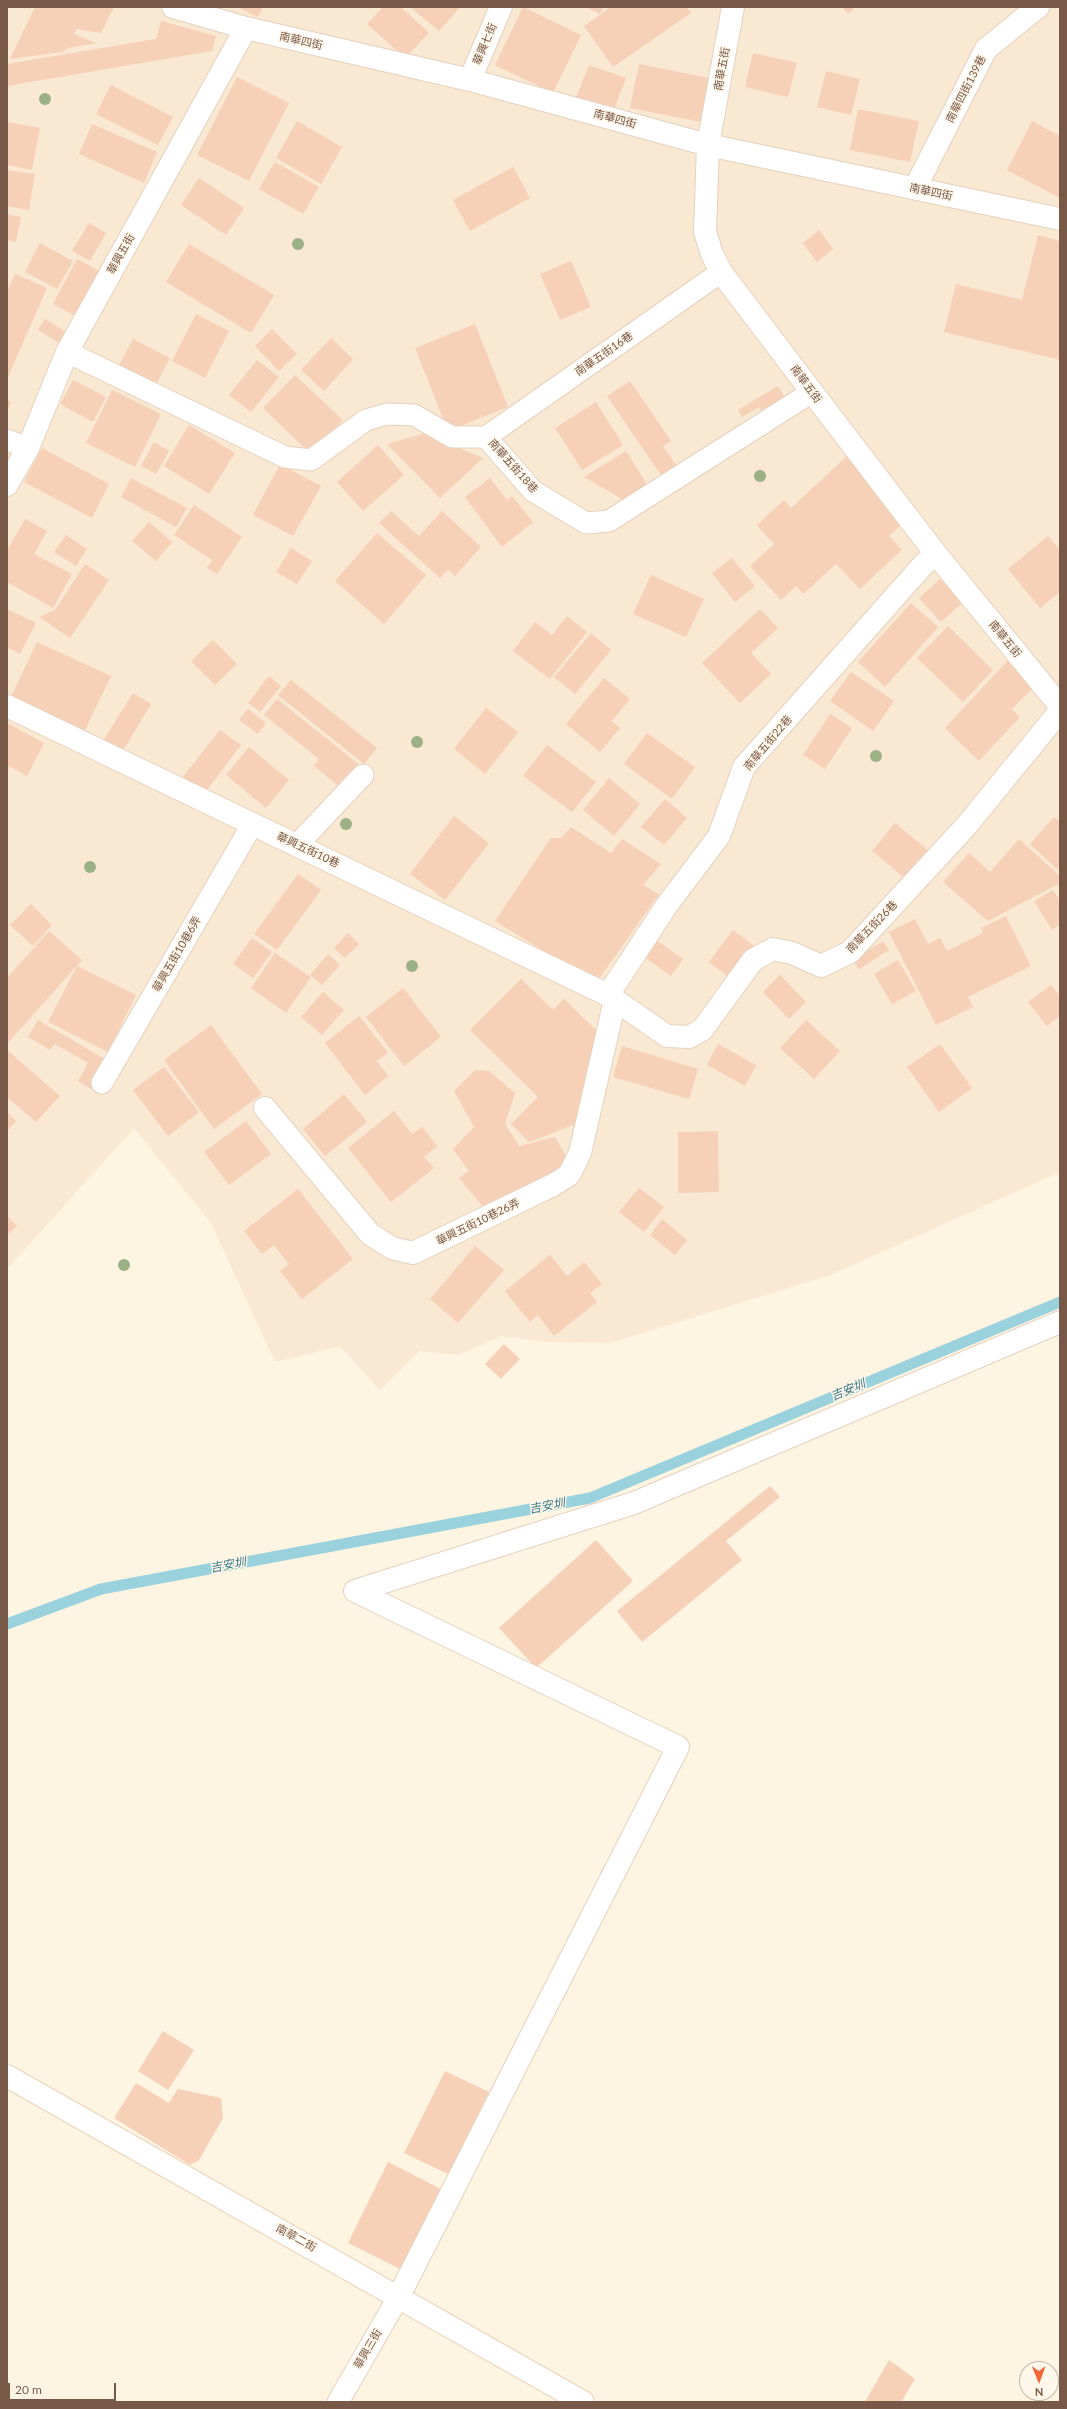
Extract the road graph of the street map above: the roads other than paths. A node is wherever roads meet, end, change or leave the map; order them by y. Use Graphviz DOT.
graph roads {
  1 [pos="173,7"];
  2 [pos="501,7"];
  3 [pos="733,7"];
  4 [pos="1038,7"];
  5 [pos="246,28"];
  6 [pos="470,80"];
  7 [pos="708,145"];
  8 [pos="915,188"];
  9 [pos="1060,219"];
  10 [pos="722,272"];
  11 [pos="66,352"];
  12 [pos="812,392"];
  13 [pos="486,437"];
  14 [pos="7,440"];
  15 [pos="28,448"];
  16 [pos="7,485"];
  17 [pos="936,554"];
  18 [pos="7,706"];
  19 [pos="1060,706"];
  20 [pos="1060,711"];
  21 [pos="363,775"];
  22 [pos="252,825"];
  23 [pos="297,844"];
  24 [pos="612,998"];
  25 [pos="102,1083"];
  26 [pos="265,1108"];
  27 [pos="1060,1322"];
  28 [pos="7,2076"];
  29 [pos="399,2296"];
  30 [pos="338,2402"];
  31 [pos="583,2402"];
  1 -- 5 [label="street, 南華四街"];
  2 -- 6 [label="street, 華興七街"];
  3 -- 7 [label="street, 南華五街"];
  4 -- 8 [label="street, 南華四街139巷"];
  5 -- 6 [label="street, 南華四街"];
  5 -- 11 [label="street, 華興五街"];
  6 -- 7 [label="street, 南華四街"];
  7 -- 8 [label="street, 南華四街"];
  7 -- 10 [label="street, 南華五街"];
  8 -- 9 [label="street, 南華四街"];
  10 -- 12 [label="street, 南華五街"];
  10 -- 13 [label="lane, 南華五街16巷"];
  11 -- 13 [label="lane, 南華五街18巷"];
  11 -- 15 [label="street, 華興五街"];
  12 -- 13 [label="lane, 南華五街18巷"];
  12 -- 17 [label="street, 南華五街"];
  14 -- 15 [label="lane"];
  15 -- 16 [label="street, 華興五街"];
  17 -- 19 [label="street, 南華五街"];
  17 -- 24 [label="street, 南華五街22巷"];
  18 -- 22 [label="street, 華興五街10巷"];
  20 -- 24 [label="street, 南華五街26巷"];
  21 -- 23 [label="lane"];
  22 -- 23 [label="street, 華興五街10巷"];
  22 -- 25 [label="lane, 華興五街10巷6弄"];
  23 -- 24 [label="street, 華興五街10巷"];
  24 -- 26 [label="street, 華興五街10巷26弄"];
  27 -- 29 [label="street"];
  28 -- 29 [label="street, 南華二街"];
  29 -- 30 [label="lane, 華興三街"];
  29 -- 31 [label="street, 南華二街"];
}
